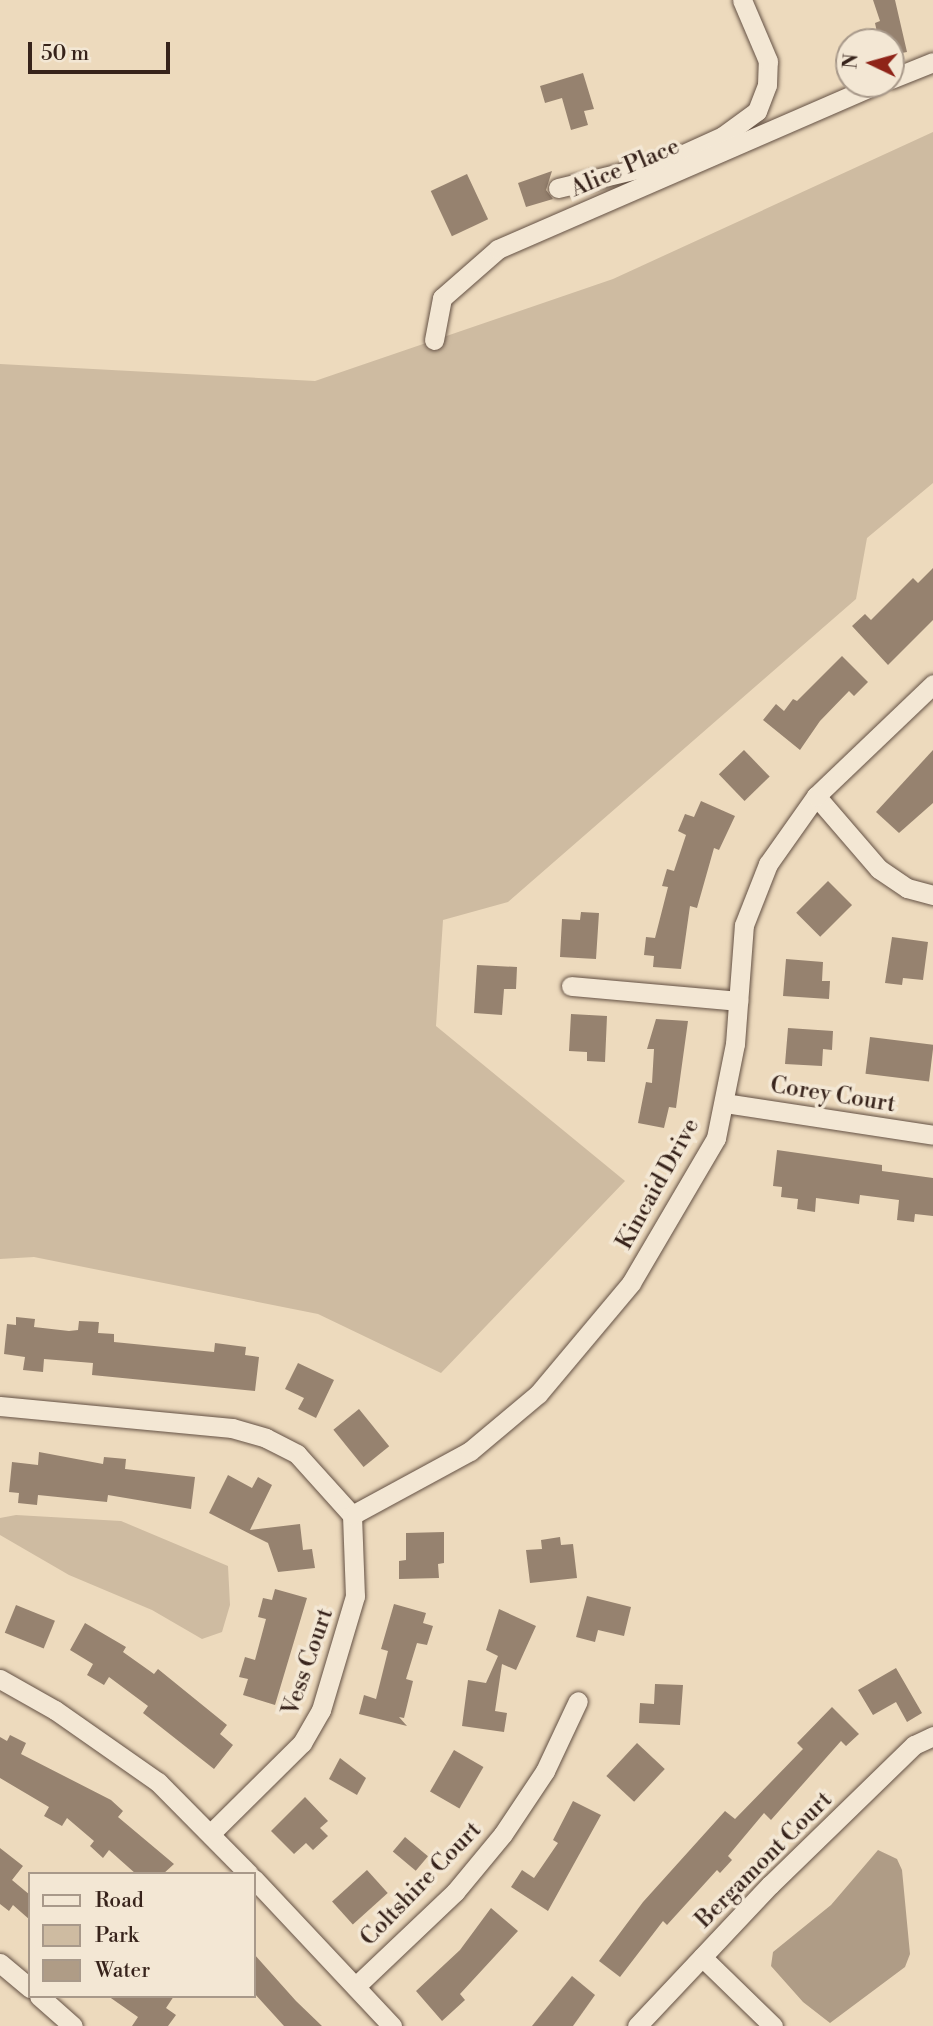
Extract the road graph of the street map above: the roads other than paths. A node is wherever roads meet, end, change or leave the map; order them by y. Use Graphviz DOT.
graph roads {
  1 [pos="742,0"];
  2 [pos="933,62"];
  3 [pos="905,73"];
  4 [pos="846,98"];
  5 [pos="558,188"];
  6 [pos="434,340"];
  7 [pos="933,684"];
  8 [pos="816,796"];
  9 [pos="933,895"];
  10 [pos="571,986"];
  11 [pos="738,1001"];
  12 [pos="725,1103"];
  13 [pos="933,1135"];
  14 [pos="0,1406"];
  15 [pos="352,1515"];
  16 [pos="0,1679"];
  17 [pos="578,1701"];
  18 [pos="933,1736"];
  19 [pos="211,1833"];
  20 [pos="247,1872"];
  21 [pos="256,1881"];
  22 [pos="702,1957"];
  23 [pos="7,1968"];
  24 [pos="28,1986"];
  25 [pos="356,1986"];
  26 [pos="0,1989"];
  27 [pos="41,1998"];
  28 [pos="73,2026"];
  29 [pos="392,2026"];
  30 [pos="637,2026"];
  31 [pos="773,2026"];
  1 -- 5 [label="street"];
  2 -- 3 [label="street"];
  4 -- 6 [label="street, Alice Place"];
  7 -- 8 [label="street, Kincaid Drive"];
  8 -- 9 [label="street"];
  8 -- 11 [label="street, Kincaid Drive"];
  10 -- 11 [label="street"];
  11 -- 12 [label="street, Kincaid Drive"];
  12 -- 13 [label="street, Corey Court"];
  12 -- 15 [label="street, Kincaid Drive"];
  14 -- 15 [label="street"];
  15 -- 19 [label="street, Vess Court"];
  16 -- 19 [label="street"];
  17 -- 25 [label="street, Coltshire Court"];
  18 -- 22 [label="street, Bergamont Court"];
  19 -- 20 [label="street"];
  21 -- 25 [label="street"];
  22 -- 30 [label="street, Bergamont Court"];
  22 -- 31 [label="street"];
  23 -- 24 [label="street"];
  23 -- 26 [label="street"];
  25 -- 29 [label="street"];
  27 -- 28 [label="street"];
}
